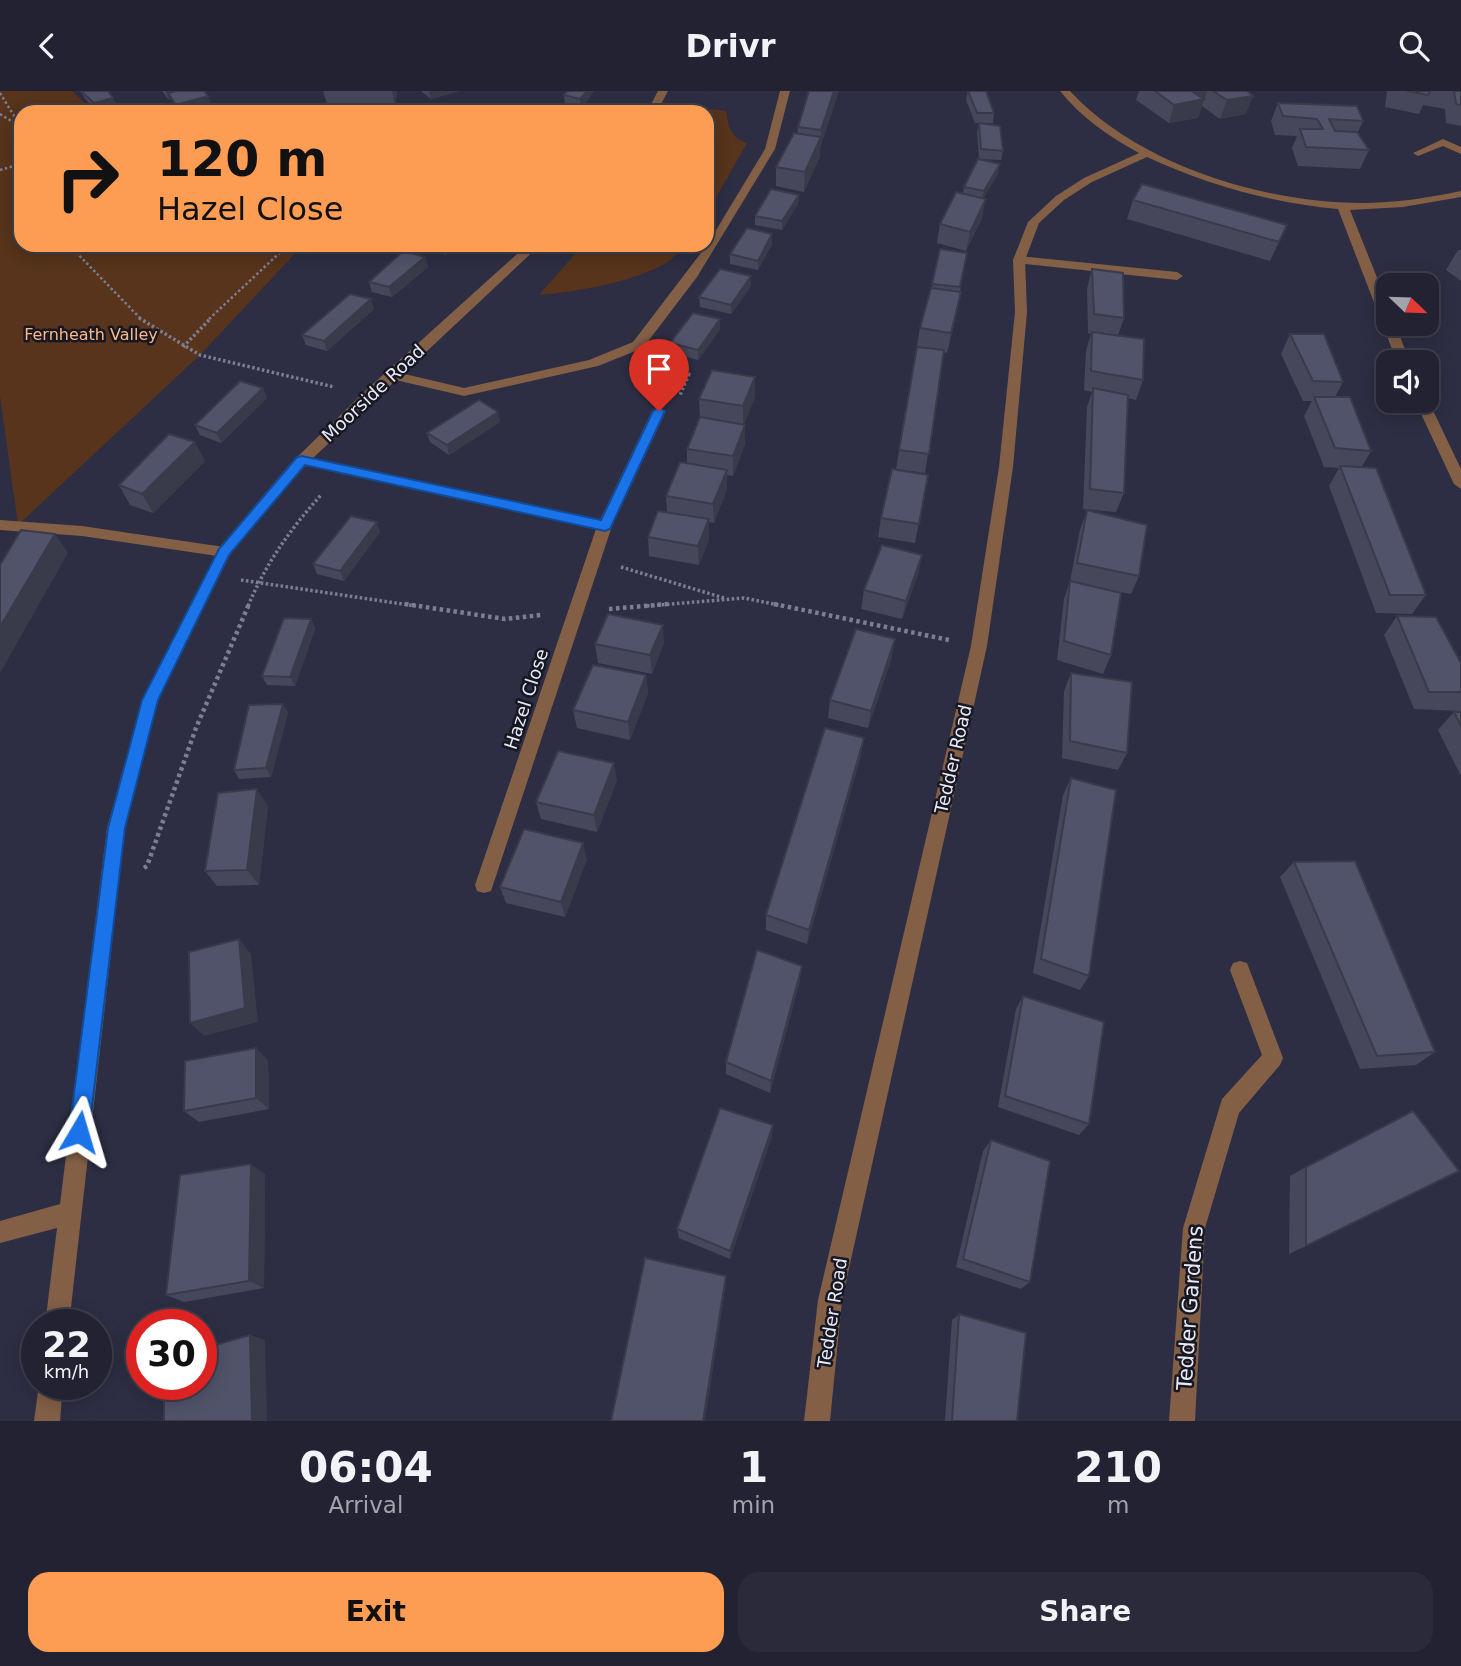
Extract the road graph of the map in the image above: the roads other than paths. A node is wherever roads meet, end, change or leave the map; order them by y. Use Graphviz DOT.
graph roads {
  1 [pos="785,91"];
  2 [pos="1065,91"];
  3 [pos="1461,151"];
  4 [pos="1418,153"];
  5 [pos="1144,154"];
  6 [pos="1461,194"];
  7 [pos="1343,206"];
  8 [pos="714,240"];
  9 [pos="526,252"];
  10 [pos="707,252"];
  11 [pos="1019,260"];
  12 [pos="1177,276"];
  13 [pos="1376,292"];
  14 [pos="392,375"];
  15 [pos="659,411"];
  16 [pos="1428,413"];
  17 [pos="302,460"];
  18 [pos="1461,484"];
  19 [pos="0,525"];
  20 [pos="605,526"];
  21 [pos="224,552"];
  22 [pos="484,885"];
  23 [pos="1240,970"];
  24 [pos="69,1213"];
  25 [pos="0,1232"];
  26 [pos="59,1309"];
  27 [pos="49,1400"];
  28 [pos="47,1421"];
  29 [pos="817,1421"];
  30 [pos="1182,1421"];
  1 -- 8 [label="street"];
  2 -- 5 [label="street"];
  3 -- 4 [label="street"];
  5 -- 7 [label="street"];
  5 -- 11 [label="street, Tedder Road"];
  6 -- 7 [label="street"];
  7 -- 13 [label="street"];
  9 -- 14 [label="street, Moorside Road"];
  10 -- 14 [label="street"];
  11 -- 12 [label="street"];
  11 -- 29 [label="street, Tedder Road"];
  14 -- 17 [label="street, Moorside Road"];
  15 -- 20 [label="street, Hazel Close"];
  16 -- 18 [label="street"];
  17 -- 20 [label="street"];
  17 -- 21 [label="street, Moorside Road"];
  19 -- 21 [label="street"];
  20 -- 22 [label="street, Hazel Close"];
  21 -- 24 [label="street, Moorside Road"];
  23 -- 30 [label="street, Tedder Gardens"];
  24 -- 25 [label="street"];
  24 -- 26 [label="street, Moorside Road"];
  27 -- 28 [label="street"];
}
